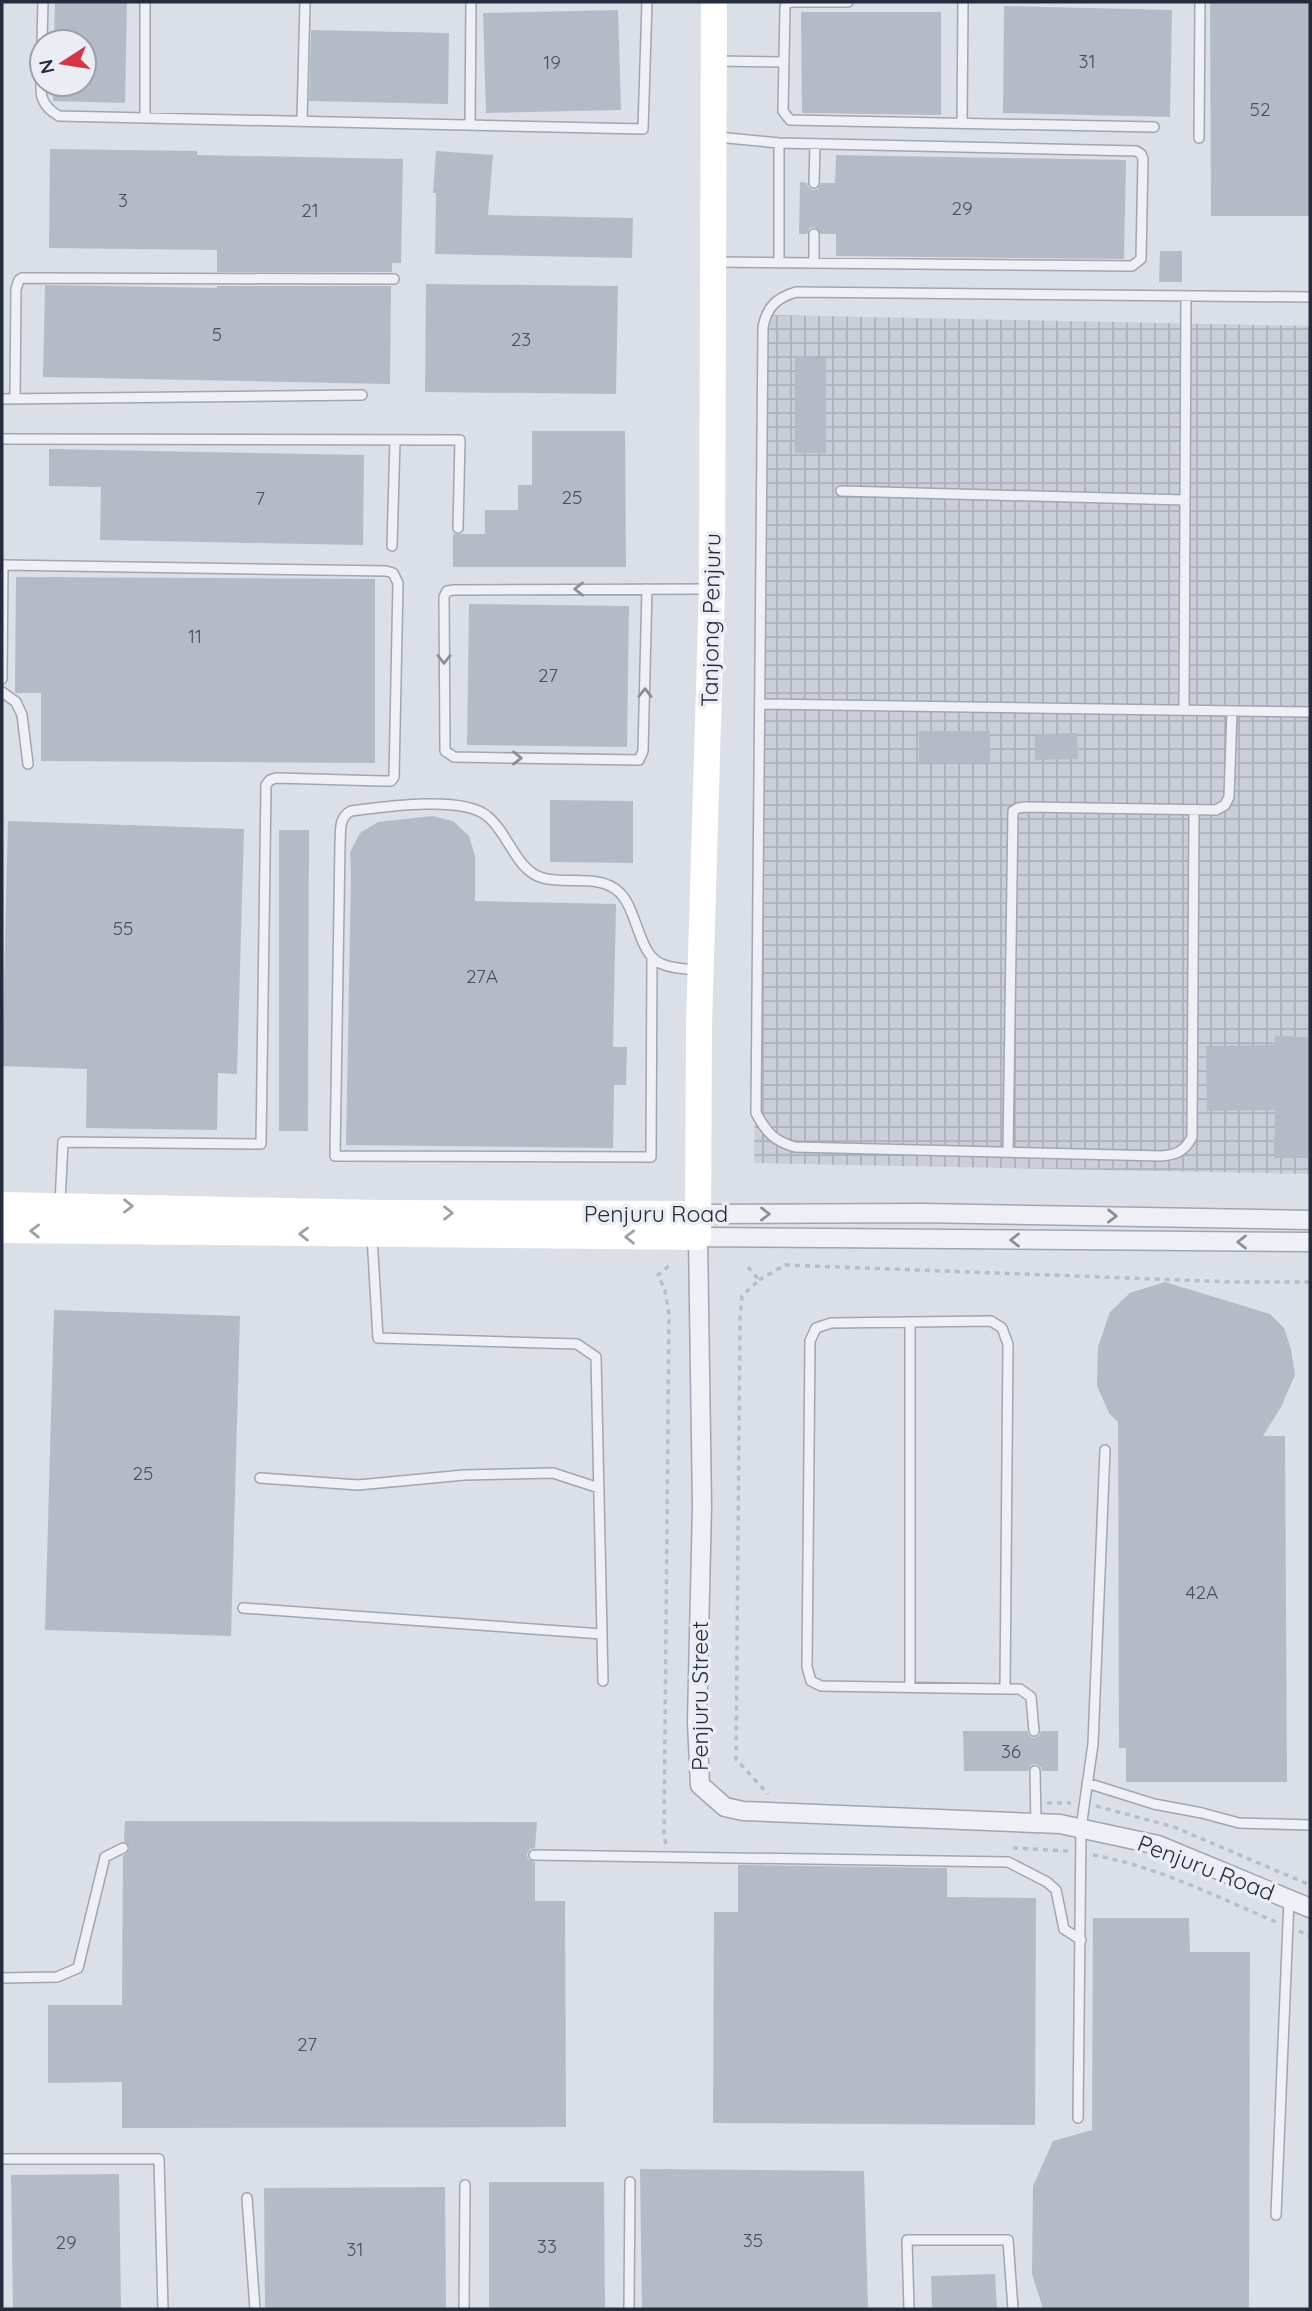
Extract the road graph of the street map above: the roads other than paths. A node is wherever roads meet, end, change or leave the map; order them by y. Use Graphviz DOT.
graph roads {
  1 [pos="43,2"];
  2 [pos="145,2"];
  3 [pos="305,2"];
  4 [pos="471,2"];
  5 [pos="647,2"];
  6 [pos="714,2"];
  7 [pos="848,2"];
  8 [pos="963,2"];
  9 [pos="1200,2"];
  10 [pos="42,28"];
  11 [pos="715,61"];
  12 [pos="784,62"];
  13 [pos="41,98"];
  14 [pos="145,117"];
  15 [pos="302,120"];
  16 [pos="962,123"];
  17 [pos="470,125"];
  18 [pos="1154,127"];
  19 [pos="715,137"];
  20 [pos="1199,138"];
  21 [pos="779,143"];
  22 [pos="815,144"];
  23 [pos="814,183"];
  24 [pos="814,234"];
  25 [pos="714,262"];
  26 [pos="779,263"];
  27 [pos="814,263"];
  28 [pos="394,279"];
  29 [pos="1186,296"];
  30 [pos="1310,297"];
  31 [pos="362,395"];
  32 [pos="15,398"];
  33 [pos="2,399"];
  34 [pos="2,439"];
  35 [pos="395,440"];
  36 [pos="841,491"];
  37 [pos="1185,500"];
  38 [pos="458,528"];
  39 [pos="392,546"];
  40 [pos="2,565"];
  41 [pos="647,589"];
  42 [pos="712,589"];
  43 [pos="2,679"];
  44 [pos="2,692"];
  45 [pos="760,704"];
  46 [pos="1184,710"];
  47 [pos="1232,711"];
  48 [pos="1310,712"];
  49 [pos="28,764"];
  50 [pos="1194,811"];
  51 [pos="652,958"];
  52 [pos="701,971"];
  53 [pos="1008,1152"];
  54 [pos="2,1205"];
  55 [pos="60,1205"];
  56 [pos="1310,1220"];
  57 [pos="697,1226"];
  58 [pos="2,1230"];
  59 [pos="372,1234"];
  60 [pos="1310,1242"];
  61 [pos="910,1322"];
  62 [pos="1105,1450"];
  63 [pos="260,1478"];
  64 [pos="599,1488"];
  65 [pos="243,1608"];
  66 [pos="602,1634"];
  67 [pos="603,1681"];
  68 [pos="910,1688"];
  69 [pos="1004,1689"];
  70 [pos="1034,1731"];
  71 [pos="1035,1771"];
  72 [pos="1087,1783"];
  73 [pos="1036,1823"];
  74 [pos="1060,1824"];
  75 [pos="1310,1825"];
  76 [pos="1081,1828"];
  77 [pos="123,1848"];
  78 [pos="534,1855"];
  79 [pos="1289,1899"];
  80 [pos="1310,1908"];
  81 [pos="1081,1940"];
  82 [pos="2,1978"];
  83 [pos="1078,2118"];
  84 [pos="2,2159"];
  85 [pos="630,2182"];
  86 [pos="465,2185"];
  87 [pos="247,2198"];
  88 [pos="1276,2215"];
  89 [pos="163,2309"];
  90 [pos="255,2309"];
  91 [pos="464,2309"];
  92 [pos="629,2309"];
  93 [pos="909,2309"];
  94 [pos="1013,2309"];
  1 -- 10 [label="lane"];
  2 -- 14 [label="lane"];
  3 -- 15 [label="lane"];
  4 -- 17 [label="lane"];
  5 -- 17 [label="lane"];
  6 -- 11 [label="main road, Tanjong Penjuru"];
  7 -- 12 [label="lane"];
  8 -- 16 [label="lane"];
  9 -- 20 [label="lane"];
  11 -- 12 [label="lane"];
  11 -- 19 [label="main road, Tanjong Penjuru"];
  12 -- 16 [label="lane"];
  13 -- 14 [label="lane"];
  14 -- 15 [label="lane"];
  15 -- 17 [label="lane"];
  16 -- 18 [label="lane"];
  19 -- 21 [label="lane"];
  19 -- 25 [label="main road, Tanjong Penjuru"];
  21 -- 22 [label="lane"];
  21 -- 26 [label="lane"];
  22 -- 23 [label="lane"];
  22 -- 27 [label="lane"];
  24 -- 27 [label="lane"];
  25 -- 26 [label="lane"];
  25 -- 42 [label="main road, Tanjong Penjuru"];
  26 -- 27 [label="lane"];
  28 -- 32 [label="lane"];
  29 -- 30 [label="lane"];
  29 -- 37 [label="lane"];
  29 -- 45 [label="lane"];
  31 -- 32 [label="lane"];
  32 -- 33 [label="lane"];
  34 -- 35 [label="lane"];
  35 -- 38 [label="lane"];
  35 -- 39 [label="lane"];
  36 -- 37 [label="lane"];
  37 -- 46 [label="lane"];
  40 -- 43 [label="lane"];
  40 -- 55 [label="lane"];
  41 -- 41 [label="lane, one-way"];
  41 -- 42 [label="lane"];
  42 -- 52 [label="main road, Tanjong Penjuru"];
  44 -- 49 [label="lane"];
  45 -- 46 [label="lane"];
  45 -- 53 [label="lane"];
  46 -- 47 [label="lane"];
  47 -- 48 [label="lane"];
  47 -- 50 [label="lane"];
  50 -- 53 [label="lane"];
  50 -- 53 [label="lane"];
  51 -- 51 [label="lane"];
  51 -- 52 [label="lane"];
  52 -- 57 [label="main road, Tanjong Penjuru"];
  54 -- 55 [label="main road, Penjuru Road"];
  55 -- 57 [label="main road, Penjuru Road, one-way"];
  57 -- 56 [label="street, Penjuru Road, one-way"];
  57 -- 59 [label="main road, Penjuru Road, one-way"];
  60 -- 57 [label="street, Penjuru Road, one-way"];
  57 -- 73 [label="street, Penjuru Street"];
  59 -- 58 [label="main road, Penjuru Road, one-way"];
  59 -- 64 [label="lane"];
  61 -- 68 [label="lane"];
  61 -- 68 [label="lane"];
  61 -- 69 [label="lane"];
  62 -- 72 [label="lane"];
  63 -- 64 [label="lane"];
  64 -- 66 [label="lane"];
  65 -- 66 [label="lane"];
  66 -- 67 [label="lane"];
  68 -- 69 [label="lane"];
  69 -- 70 [label="lane"];
  71 -- 73 [label="lane"];
  72 -- 75 [label="lane"];
  72 -- 76 [label="lane"];
  73 -- 74 [label="street, Penjuru Street"];
  74 -- 76 [label="street, Penjuru Road"];
  76 -- 79 [label="street, Penjuru Road"];
  76 -- 81 [label="lane"];
  77 -- 82 [label="lane"];
  78 -- 81 [label="lane"];
  79 -- 80 [label="street, Penjuru Road"];
  79 -- 88 [label="lane"];
  81 -- 83 [label="lane"];
  84 -- 89 [label="lane"];
  85 -- 92 [label="lane"];
  86 -- 91 [label="lane"];
  87 -- 90 [label="lane"];
  93 -- 94 [label="lane"];
}
